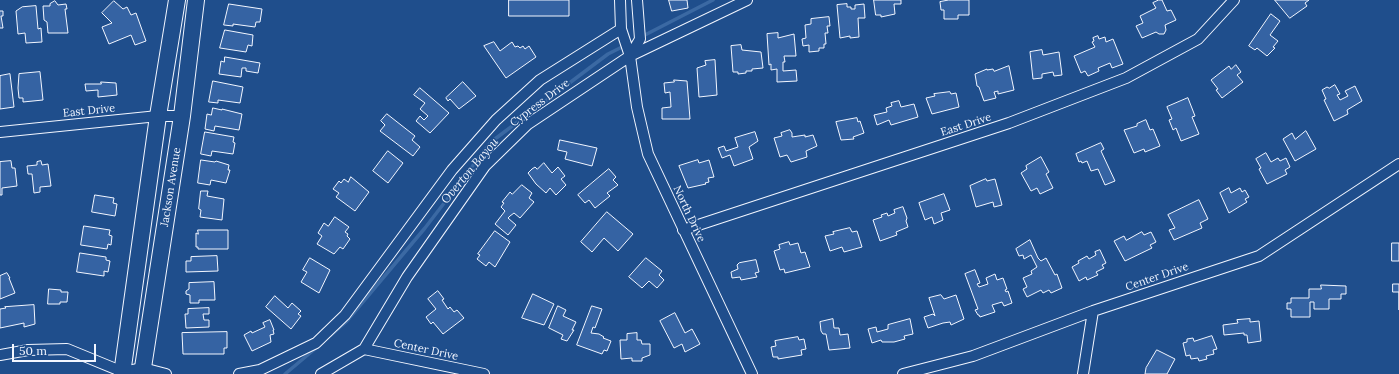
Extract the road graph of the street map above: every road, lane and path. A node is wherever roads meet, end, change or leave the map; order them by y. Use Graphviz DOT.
graph roads {
  1 [pos="177,0"];
  2 [pos="196,0"];
  3 [pos="620,0"];
  4 [pos="637,0"];
  5 [pos="747,0"];
  6 [pos="1234,0"];
  7 [pos="621,29"];
  8 [pos="632,50"];
  9 [pos="158,116"];
  10 [pos="182,116"];
  11 [pos="0,132"];
  12 [pos="1399,164"];
  13 [pos="683,230"];
  14 [pos="1093,311"];
  15 [pos="364,349"];
  16 [pos="0,355"];
  17 [pos="142,371"];
  18 [pos="123,373"];
  19 [pos="166,374"];
  20 [pos="239,374"];
  21 [pos="321,374"];
  22 [pos="484,374"];
  23 [pos="752,374"];
  24 [pos="903,374"];
  25 [pos="1083,374"];
  1 -- 9 [label="main road, Jackson Avenue"];
  2 -- 10 [label="main road, Jackson Avenue"];
  3 -- 7 [label="street, North Drive"];
  4 -- 8 [label="street, North Drive"];
  5 -- 8 [label="street, Cypress Drive"];
  6 -- 13 [label="street, East Drive"];
  7 -- 8 [label="street, North Drive"];
  7 -- 20 [label="street, Cypress Drive"];
  8 -- 13 [label="street, North Drive"];
  8 -- 15 [label="street, Cypress Drive"];
  9 -- 10 [label="street, East Drive"];
  9 -- 11 [label="street, East Drive"];
  9 -- 18 [label="main road, Jackson Avenue"];
  10 -- 17 [label="main road, Jackson Avenue"];
  12 -- 14 [label="street, Center Drive"];
  13 -- 23 [label="street, North Drive"];
  14 -- 24 [label="street, Center Drive"];
  14 -- 25 [label="street"];
  15 -- 21 [label="street, Cypress Drive"];
  15 -- 22 [label="street, Center Drive"];
  16 -- 18 [label="street"];
  17 -- 18 [label="street"];
  17 -- 19 [label="street"];
}
